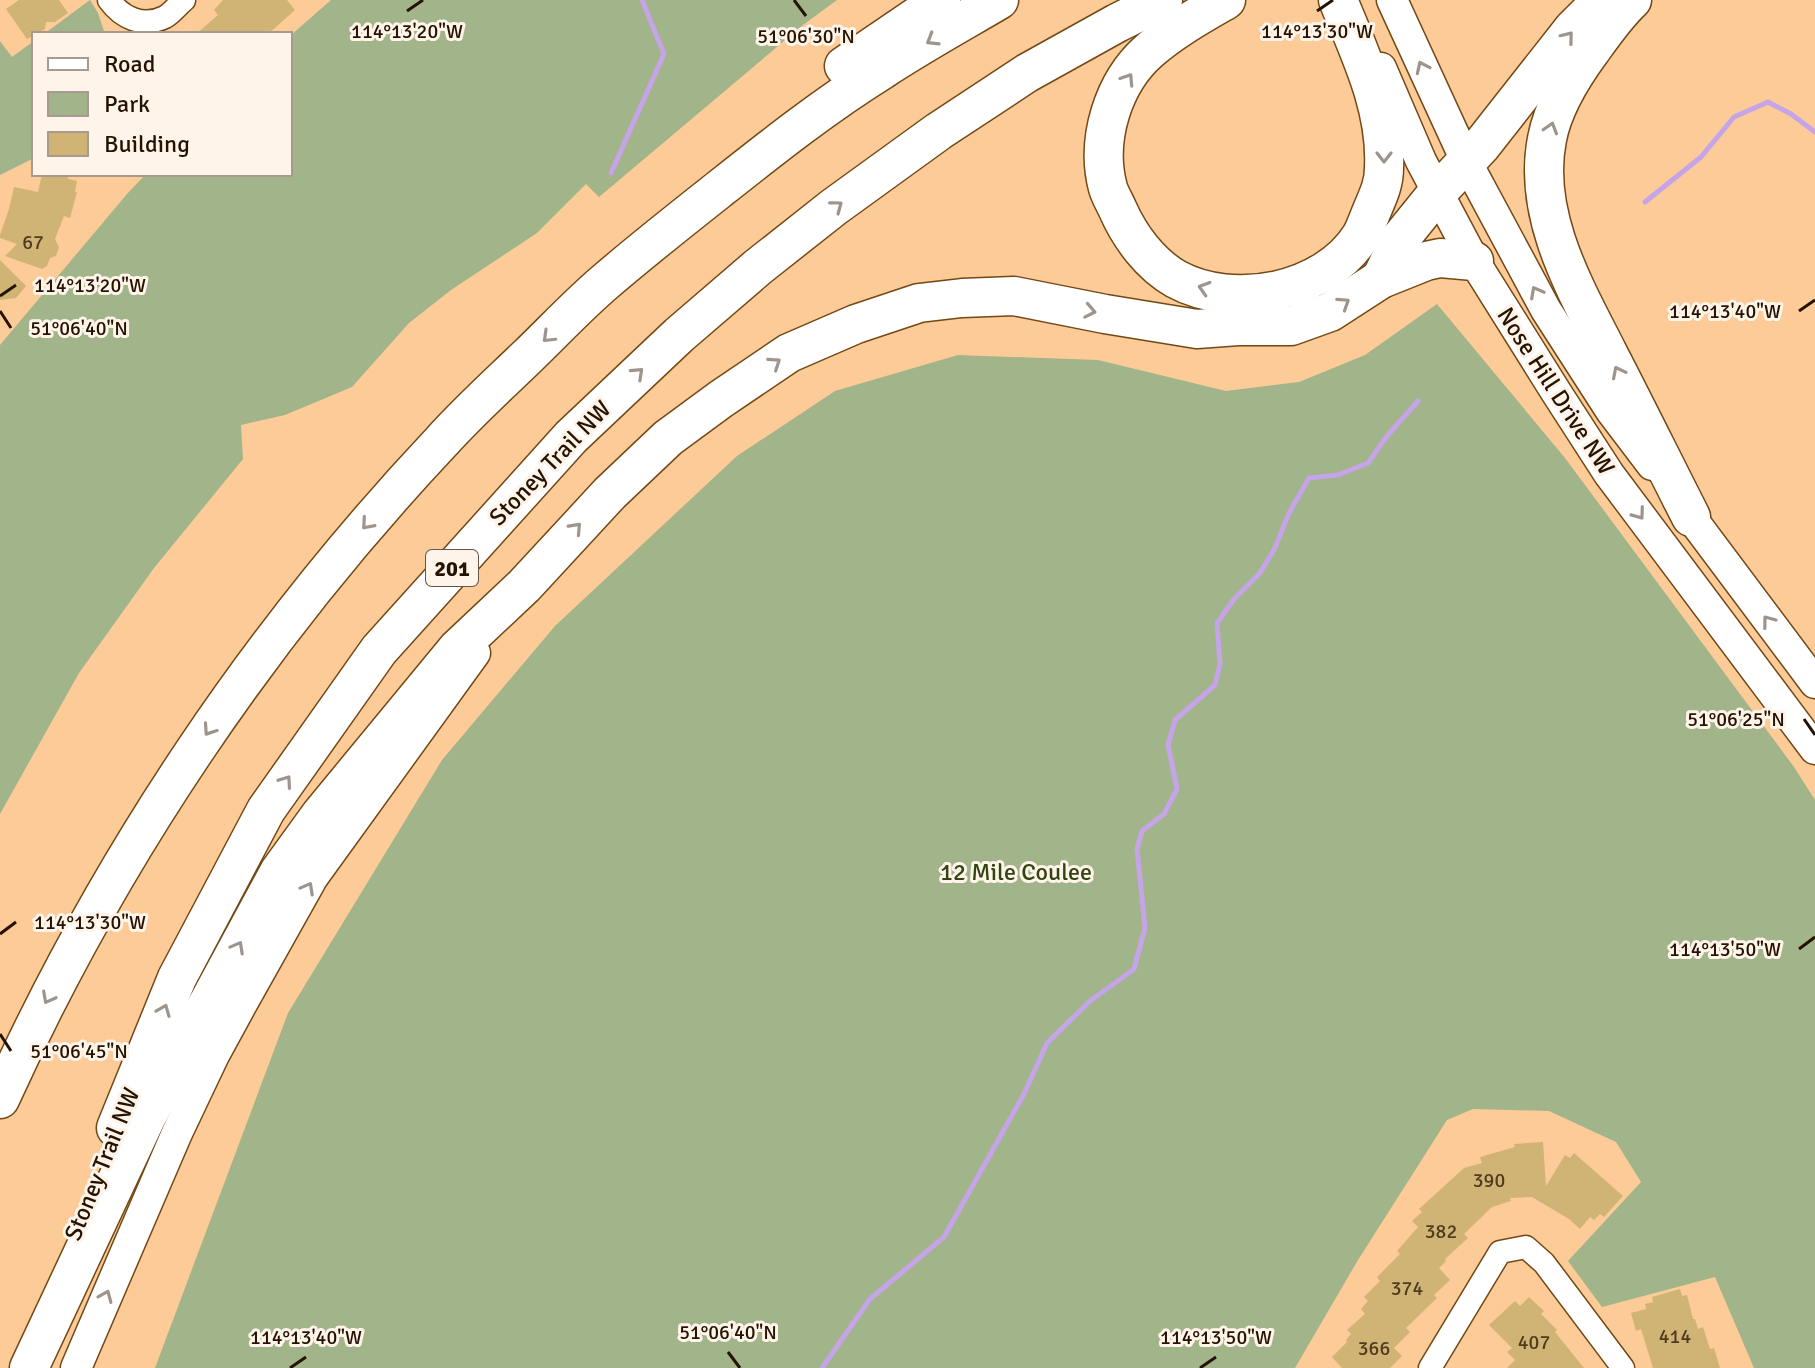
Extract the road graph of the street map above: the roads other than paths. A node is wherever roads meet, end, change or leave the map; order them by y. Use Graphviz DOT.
graph roads {
  1 [pos="109,0"];
  2 [pos="184,0"];
  3 [pos="941,0"];
  4 [pos="999,0"];
  5 [pos="1163,0"];
  6 [pos="1226,0"];
  7 [pos="1602,0"];
  8 [pos="1632,0"];
  9 [pos="1394,6"];
  10 [pos="1350,13"];
  11 [pos="1467,163"];
  12 [pos="1438,192"];
  13 [pos="1474,261"];
  14 [pos="1381,279"];
  15 [pos="604,283"];
  16 [pos="1691,517"];
  17 [pos="524,586"];
  18 [pos="1815,683"];
  19 [pos="1815,749"];
  20 [pos="0,1099"];
  21 [pos="19,1368"];
  22 [pos="29,1368"];
  23 [pos="76,1368"];
  24 [pos="1430,1368"];
  25 [pos="1623,1368"];
  1 -- 2 [label="street"];
  3 -- 15 [label="highway"];
  4 -- 15 [label="highway, one-way"];
  21 -- 5 [label="highway, Stoney Trail NW / 201, one-way"];
  10 -- 6 [label="highway, one-way"];
  11 -- 7 [label="highway, one-way"];
  16 -- 8 [label="highway, one-way"];
  11 -- 9 [label="street, Nose Hill Drive NW, one-way"];
  10 -- 12 [label="street, Nose Hill Drive NW"];
  11 -- 12 [label="highway"];
  16 -- 11 [label="street, Nose Hill Drive NW, one-way"];
  12 -- 13 [label="street, Nose Hill Drive NW"];
  12 -- 14 [label="highway"];
  13 -- 14 [label="highway"];
  13 -- 19 [label="street, Nose Hill Drive NW, one-way"];
  17 -- 14 [label="highway, one-way"];
  15 -- 20 [label="highway, one-way"];
  18 -- 16 [label="street, Nose Hill Drive NW, one-way"];
  22 -- 17 [label="highway, one-way"];
  23 -- 17 [label="street, one-way"];
  24 -- 25 [label="street"];
}
